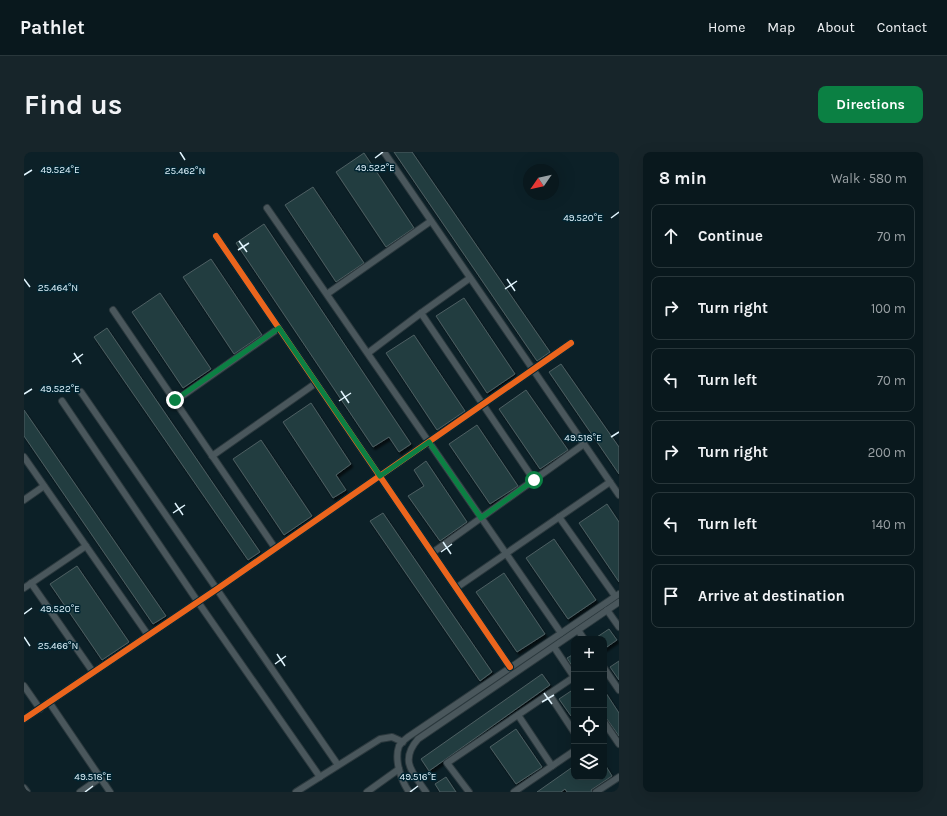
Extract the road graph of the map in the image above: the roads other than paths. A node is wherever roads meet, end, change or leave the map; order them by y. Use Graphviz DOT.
graph roads {
  1 [pos="384,152"];
  2 [pos="267,208"];
  3 [pos="431,221"];
  4 [pos="216,236"];
  5 [pos="470,278"];
  6 [pos="327,294"];
  7 [pos="114,310"];
  8 [pos="421,313"];
  9 [pos="279,328"];
  10 [pos="571,342"];
  11 [pos="368,353"];
  12 [pos="533,369"];
  13 [pos="316,383"];
  14 [pos="81,392"];
  15 [pos="175,400"];
  16 [pos="62,401"];
  17 [pos="483,404"];
  18 [pos="429,442"];
  19 [pos="584,444"];
  20 [pos="212,456"];
  21 [pos="24,457"];
  22 [pos="380,476"];
  23 [pos="534,480"];
  24 [pos="610,482"];
  25 [pos="44,486"];
  26 [pos="619,495"];
  27 [pos="24,500"];
  28 [pos="559,517"];
  29 [pos="481,518"];
  30 [pos="86,546"];
  31 [pos="275,548"];
  32 [pos="432,553"];
  33 [pos="506,554"];
  34 [pos="31,583"];
  35 [pos="24,588"];
  36 [pos="456,588"];
  37 [pos="217,589"];
  38 [pos="617,595"];
  39 [pos="198,602"];
  40 [pos="619,602"];
  41 [pos="608,610"];
  42 [pos="619,627"];
  43 [pos="578,630"];
  44 [pos="561,633"];
  45 [pos="148,636"];
  46 [pos="582,636"];
  47 [pos="554,647"];
  48 [pos="510,667"];
  49 [pos="93,672"];
  50 [pos="571,672"];
  51 [pos="607,672"];
  52 [pos="571,679"];
  53 [pos="24,686"];
  54 [pos="619,690"];
  55 [pos="549,694"];
  56 [pos="49,702"];
  57 [pos="40,709"];
  58 [pos="518,715"];
  59 [pos="24,719"];
  60 [pos="571,727"];
  61 [pos="607,730"];
  62 [pos="403,742"];
  63 [pos="619,744"];
  64 [pos="571,753"];
  65 [pos="338,766"];
  66 [pos="552,766"];
  67 [pos="399,770"];
  68 [pos="320,777"];
  69 [pos="619,777"];
  70 [pos="100,778"];
  71 [pos="24,788"];
  72 [pos="27,792"];
  73 [pos="80,792"];
  74 [pos="110,792"];
  75 [pos="296,792"];
  76 [pos="367,792"];
  77 [pos="409,792"];
  78 [pos="426,792"];
  79 [pos="469,792"];
  80 [pos="514,792"];
  81 [pos="596,792"];
  1 -- 3 [label="street"];
  2 -- 6 [label="street"];
  3 -- 5 [label="street"];
  3 -- 6 [label="street"];
  4 -- 9 [label="street"];
  5 -- 8 [label="street"];
  5 -- 12 [label="street"];
  6 -- 11 [label="street"];
  7 -- 15 [label="street"];
  8 -- 11 [label="street"];
  8 -- 17 [label="street"];
  9 -- 13 [label="street"];
  9 -- 15 [label="street"];
  10 -- 12 [label="street"];
  11 -- 18 [label="street"];
  12 -- 17 [label="street"];
  12 -- 19 [label="street"];
  13 -- 20 [label="street"];
  13 -- 22 [label="street"];
  14 -- 37 [label="street"];
  15 -- 20 [label="street"];
  16 -- 39 [label="street"];
  17 -- 18 [label="street"];
  17 -- 23 [label="street"];
  18 -- 22 [label="street"];
  18 -- 29 [label="street"];
  19 -- 23 [label="street"];
  19 -- 24 [label="street"];
  20 -- 31 [label="street"];
  21 -- 25 [label="street"];
  22 -- 31 [label="street"];
  22 -- 32 [label="street"];
  23 -- 29 [label="street"];
  24 -- 26 [label="street"];
  24 -- 28 [label="street"];
  25 -- 27 [label="street"];
  25 -- 30 [label="street"];
  28 -- 33 [label="street"];
  28 -- 38 [label="street"];
  29 -- 32 [label="street"];
  29 -- 33 [label="street"];
  30 -- 34 [label="street"];
  30 -- 45 [label="street"];
  31 -- 37 [label="street"];
  32 -- 36 [label="street"];
  33 -- 36 [label="street"];
  33 -- 44 [label="street"];
  34 -- 35 [label="street"];
  34 -- 49 [label="street"];
  36 -- 48 [label="street"];
  37 -- 39 [label="street"];
  37 -- 65 [label="street"];
  38 -- 44 [label="street"];
  39 -- 45 [label="street"];
  39 -- 68 [label="street"];
  40 -- 41 [label="street"];
  41 -- 42 [label="street"];
  41 -- 43 [label="street"];
  43 -- 46 [label="street"];
  43 -- 47 [label="street"];
  44 -- 48 [label="street"];
  45 -- 49 [label="street"];
  47 -- 50 [label="street"];
  47 -- 78 [label="street"];
  48 -- 62 [label="street"];
  49 -- 56 [label="street"];
  51 -- 54 [label="street"];
  52 -- 55 [label="street"];
  53 -- 57 [label="street"];
  55 -- 58 [label="street"];
  55 -- 60 [label="street"];
  56 -- 57 [label="street"];
  56 -- 70 [label="street"];
  57 -- 59 [label="street"];
  58 -- 66 [label="street"];
  58 -- 79 [label="street"];
  61 -- 63 [label="street"];
  62 -- 65 [label="street"];
  62 -- 67 [label="street"];
  64 -- 66 [label="street"];
  65 -- 68 [label="street"];
  66 -- 80 [label="street"];
  67 -- 76 [label="street"];
  67 -- 77 [label="street"];
  68 -- 75 [label="street"];
  69 -- 81 [label="street"];
  70 -- 73 [label="street"];
  70 -- 74 [label="street"];
  71 -- 72 [label="street"];
}
